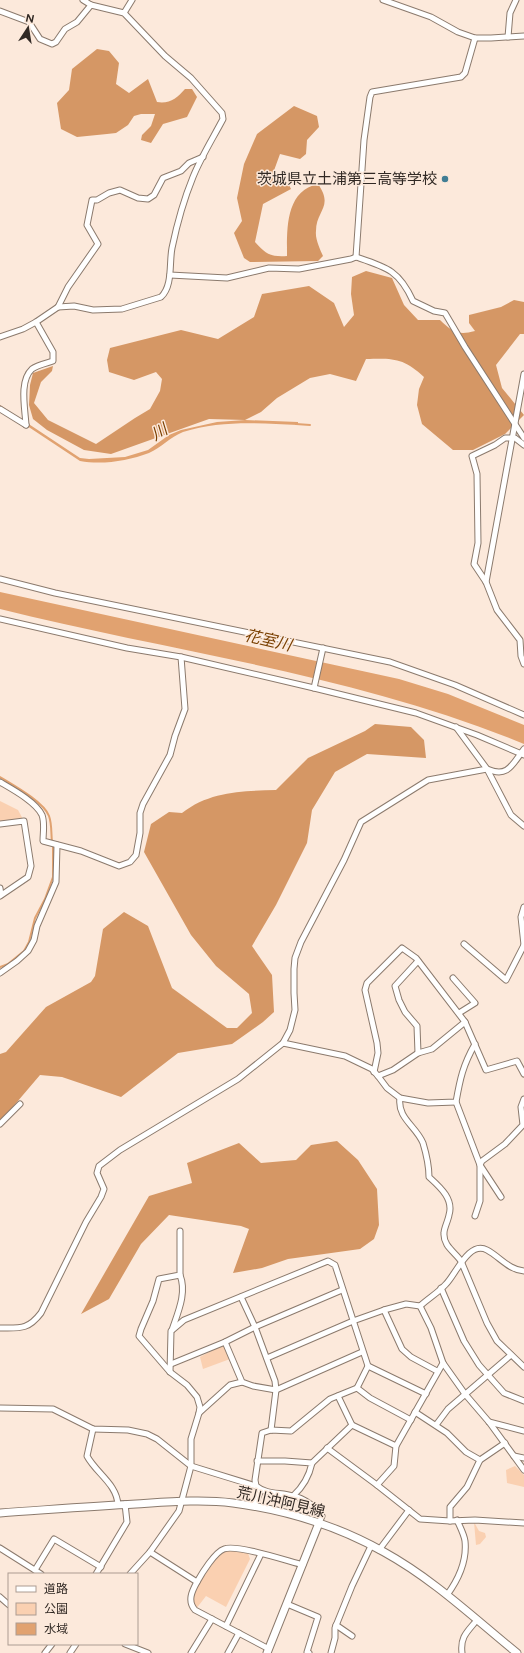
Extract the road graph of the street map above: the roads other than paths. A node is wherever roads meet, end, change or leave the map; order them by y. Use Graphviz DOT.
graph roads {
  1 [pos="83,0"];
  2 [pos="132,0"];
  3 [pos="383,0"];
  4 [pos="516,0"];
  5 [pos="91,5"];
  6 [pos="0,11"];
  7 [pos="124,13"];
  8 [pos="524,36"];
  9 [pos="508,37"];
  10 [pos="475,38"];
  11 [pos="203,157"];
  12 [pos="356,257"];
  13 [pos="170,275"];
  14 [pos="58,307"];
  15 [pos="36,322"];
  16 [pos="0,337"];
  17 [pos="524,374"];
  18 [pos="0,409"];
  19 [pos="515,424"];
  20 [pos="512,438"];
  21 [pos="524,438"];
  22 [pos="524,446"];
  23 [pos="0,579"];
  24 [pos="486,582"];
  25 [pos="0,619"];
  26 [pos="323,648"];
  27 [pos="180,657"];
  28 [pos="524,664"];
  29 [pos="314,688"];
  30 [pos="524,715"];
  31 [pos="455,726"];
  32 [pos="524,750"];
  33 [pos="522,755"];
  34 [pos="487,769"];
  35 [pos="0,782"];
  36 [pos="0,824"];
  37 [pos="524,826"];
  38 [pos="57,845"];
  39 [pos="0,888"];
  40 [pos="0,896"];
  41 [pos="524,907"];
  42 [pos="464,944"];
  43 [pos="524,945"];
  44 [pos="418,960"];
  45 [pos="0,973"];
  46 [pos="453,978"];
  47 [pos="459,1014"];
  48 [pos="465,1022"];
  49 [pos="283,1043"];
  50 [pos="476,1044"];
  51 [pos="418,1054"];
  52 [pos="376,1074"];
  53 [pos="524,1074"];
  54 [pos="400,1098"];
  55 [pos="524,1099"];
  56 [pos="456,1102"];
  57 [pos="20,1104"];
  58 [pos="0,1124"];
  59 [pos="480,1165"];
  60 [pos="501,1197"];
  61 [pos="475,1216"];
  62 [pos="180,1231"];
  63 [pos="461,1261"];
  64 [pos="524,1271"];
  65 [pos="180,1275"];
  66 [pos="441,1288"];
  67 [pos="342,1290"];
  68 [pos="241,1297"];
  69 [pos="420,1306"];
  70 [pos="384,1310"];
  71 [pos="353,1321"];
  72 [pos="255,1327"];
  73 [pos="0,1328"];
  74 [pos="171,1331"];
  75 [pos="225,1342"];
  76 [pos="362,1352"];
  77 [pos="511,1355"];
  78 [pos="267,1358"];
  79 [pos="443,1363"];
  80 [pos="171,1364"];
  81 [pos="368,1366"];
  82 [pos="524,1367"];
  83 [pos="437,1371"];
  84 [pos="170,1372"];
  85 [pos="487,1374"];
  86 [pos="242,1382"];
  87 [pos="357,1388"];
  88 [pos="276,1390"];
  89 [pos="426,1394"];
  90 [pos="465,1394"];
  91 [pos="338,1396"];
  92 [pos="524,1401"];
  93 [pos="0,1408"];
  94 [pos="415,1412"];
  95 [pos="199,1413"];
  96 [pos="411,1420"];
  97 [pos="489,1422"];
  98 [pos="352,1425"];
  99 [pos="436,1425"];
  100 [pos="93,1428"];
  101 [pos="271,1430"];
  102 [pos="524,1431"];
  103 [pos="505,1443"];
  104 [pos="396,1446"];
  105 [pos="326,1448"];
  106 [pos="514,1456"];
  107 [pos="524,1458"];
  108 [pos="480,1460"];
  109 [pos="257,1461"];
  110 [pos="312,1463"];
  111 [pos="192,1466"];
  112 [pos="524,1470"];
  113 [pos="377,1485"];
  114 [pos="256,1486"];
  115 [pos="261,1490"];
  116 [pos="293,1496"];
  117 [pos="182,1501"];
  118 [pos="122,1505"];
  119 [pos="254,1506"];
  120 [pos="409,1510"];
  121 [pos="0,1513"];
  122 [pos="450,1520"];
  123 [pos="457,1520"];
  124 [pos="524,1523"];
  125 [pos="319,1524"];
  126 [pos="372,1546"];
  127 [pos="0,1548"];
  128 [pos="379,1550"];
  129 [pos="150,1552"];
  130 [pos="261,1554"];
  131 [pos="302,1565"];
  132 [pos="101,1567"];
  133 [pos="35,1570"];
  134 [pos="40,1573"];
  135 [pos="97,1573"];
  136 [pos="131,1573"];
  137 [pos="197,1582"];
  138 [pos="447,1595"];
  139 [pos="0,1597"];
  140 [pos="8,1604"];
  141 [pos="287,1604"];
  142 [pos="212,1619"];
  143 [pos="477,1620"];
  144 [pos="336,1625"];
  145 [pos="226,1626"];
  146 [pos="239,1633"];
  147 [pos="352,1636"];
  148 [pos="51,1645"];
  149 [pos="128,1645"];
  150 [pos="268,1651"];
  151 [pos="45,1653"];
  152 [pos="148,1653"];
  153 [pos="191,1653"];
  154 [pos="228,1653"];
  155 [pos="308,1653"];
  156 [pos="331,1653"];
  157 [pos="462,1653"];
  158 [pos="517,1653"];
  1 -- 5 [label="street"];
  2 -- 7 [label="street"];
  3 -- 10 [label="street"];
  4 -- 9 [label="street"];
  5 -- 6 [label="street"];
  5 -- 7 [label="street"];
  7 -- 11 [label="street"];
  8 -- 9 [label="street"];
  9 -- 10 [label="street"];
  10 -- 12 [label="street"];
  11 -- 13 [label="street"];
  11 -- 14 [label="street"];
  12 -- 13 [label="street"];
  12 -- 19 [label="street"];
  13 -- 14 [label="street"];
  14 -- 15 [label="street"];
  15 -- 16 [label="street"];
  15 -- 18 [label="street"];
  17 -- 19 [label="street"];
  19 -- 20 [label="street"];
  19 -- 21 [label="street"];
  20 -- 22 [label="street"];
  20 -- 24 [label="street"];
  20 -- 24 [label="street"];
  23 -- 26 [label="street"];
  24 -- 28 [label="street"];
  25 -- 27 [label="street"];
  26 -- 29 [label="street"];
  26 -- 30 [label="street"];
  27 -- 29 [label="street"];
  27 -- 38 [label="street"];
  29 -- 31 [label="street"];
  31 -- 33 [label="street"];
  31 -- 34 [label="street"];
  32 -- 33 [label="street"];
  33 -- 34 [label="street"];
  34 -- 37 [label="street"];
  34 -- 49 [label="street"];
  35 -- 38 [label="street"];
  36 -- 40 [label="street"];
  38 -- 45 [label="street"];
  39 -- 40 [label="street"];
  41 -- 43 [label="street"];
  42 -- 43 [label="street"];
  44 -- 47 [label="street"];
  44 -- 51 [label="street"];
  44 -- 52 [label="street"];
  46 -- 47 [label="street"];
  47 -- 48 [label="street"];
  48 -- 50 [label="street"];
  48 -- 51 [label="street"];
  49 -- 52 [label="street"];
  49 -- 73 [label="street"];
  50 -- 53 [label="street"];
  50 -- 56 [label="street"];
  51 -- 52 [label="street"];
  52 -- 54 [label="street"];
  54 -- 56 [label="street"];
  54 -- 63 [label="street"];
  55 -- 59 [label="street"];
  56 -- 59 [label="street"];
  57 -- 58 [label="street"];
  59 -- 60 [label="street"];
  59 -- 61 [label="street"];
  62 -- 65 [label="street"];
  63 -- 64 [label="street"];
  63 -- 66 [label="street"];
  63 -- 77 [label="street"];
  65 -- 74 [label="street"];
  65 -- 84 [label="street"];
  66 -- 69 [label="street"];
  66 -- 85 [label="street"];
  67 -- 68 [label="street"];
  67 -- 71 [label="street"];
  67 -- 72 [label="street"];
  68 -- 72 [label="street"];
  68 -- 74 [label="street"];
  69 -- 70 [label="street"];
  69 -- 79 [label="street"];
  70 -- 71 [label="street"];
  70 -- 83 [label="street"];
  71 -- 76 [label="street"];
  71 -- 78 [label="street"];
  72 -- 75 [label="street"];
  72 -- 78 [label="street"];
  74 -- 80 [label="street"];
  75 -- 80 [label="street"];
  75 -- 86 [label="street"];
  76 -- 81 [label="street"];
  76 -- 88 [label="street"];
  77 -- 82 [label="street"];
  77 -- 85 [label="street"];
  78 -- 88 [label="street"];
  79 -- 83 [label="street"];
  79 -- 90 [label="street"];
  80 -- 84 [label="street"];
  81 -- 87 [label="street"];
  81 -- 89 [label="street"];
  83 -- 89 [label="street"];
  84 -- 95 [label="street"];
  85 -- 90 [label="street"];
  85 -- 92 [label="street"];
  86 -- 88 [label="street"];
  86 -- 95 [label="street"];
  87 -- 91 [label="street"];
  87 -- 96 [label="street"];
  88 -- 101 [label="street"];
  89 -- 94 [label="street"];
  90 -- 97 [label="street"];
  90 -- 99 [label="street"];
  91 -- 98 [label="street"];
  91 -- 101 [label="street"];
  93 -- 100 [label="street"];
  94 -- 96 [label="street"];
  94 -- 99 [label="street"];
  95 -- 111 [label="street"];
  96 -- 104 [label="street"];
  97 -- 102 [label="street"];
  97 -- 103 [label="street"];
  98 -- 104 [label="street"];
  98 -- 105 [label="street"];
  99 -- 108 [label="street"];
  100 -- 111 [label="street"];
  100 -- 118 [label="street"];
  101 -- 109 [label="street"];
  103 -- 106 [label="street"];
  103 -- 108 [label="street"];
  104 -- 113 [label="street"];
  105 -- 110 [label="street"];
  105 -- 113 [label="street"];
  106 -- 107 [label="street"];
  106 -- 112 [label="street"];
  108 -- 122 [label="street"];
  109 -- 110 [label="street"];
  109 -- 114 [label="street"];
  110 -- 116 [label="street"];
  111 -- 114 [label="street"];
  111 -- 117 [label="street"];
  113 -- 120 [label="street"];
  114 -- 115 [label="street"];
  115 -- 116 [label="street"];
  115 -- 119 [label="street"];
  116 -- 125 [label="street"];
  117 -- 118 [label="main road, 荒川沖阿見線"];
  117 -- 119 [label="main road, 荒川沖阿見線"];
  117 -- 129 [label="street"];
  118 -- 121 [label="main road, 荒川沖阿見線"];
  118 -- 132 [label="street"];
  119 -- 125 [label="main road, 荒川沖阿見線"];
  120 -- 122 [label="street"];
  120 -- 128 [label="street"];
  122 -- 123 [label="street"];
  123 -- 124 [label="street"];
  123 -- 138 [label="street"];
  125 -- 126 [label="main road, 荒川沖阿見線"];
  125 -- 131 [label="main road"];
  126 -- 128 [label="main road, 荒川沖阿見線"];
  126 -- 144 [label="street"];
  127 -- 133 [label="street"];
  128 -- 138 [label="main road, 荒川沖阿見線"];
  129 -- 136 [label="street"];
  129 -- 137 [label="street"];
  130 -- 131 [label="street"];
  130 -- 137 [label="street"];
  130 -- 145 [label="street"];
  131 -- 141 [label="main road"];
  132 -- 133 [label="street"];
  132 -- 135 [label="street"];
  133 -- 134 [label="street"];
  137 -- 142 [label="street"];
  138 -- 143 [label="main road, 荒川沖阿見線"];
  139 -- 140 [label="street"];
  141 -- 150 [label="main road"];
  141 -- 155 [label="street"];
  142 -- 145 [label="street"];
  142 -- 153 [label="street"];
  143 -- 157 [label="street"];
  143 -- 158 [label="main road, 荒川沖阿見線"];
  144 -- 147 [label="street"];
  144 -- 156 [label="street"];
  145 -- 146 [label="street"];
  146 -- 150 [label="street"];
  146 -- 154 [label="street"];
  148 -- 151 [label="street"];
  149 -- 152 [label="street"];
}
